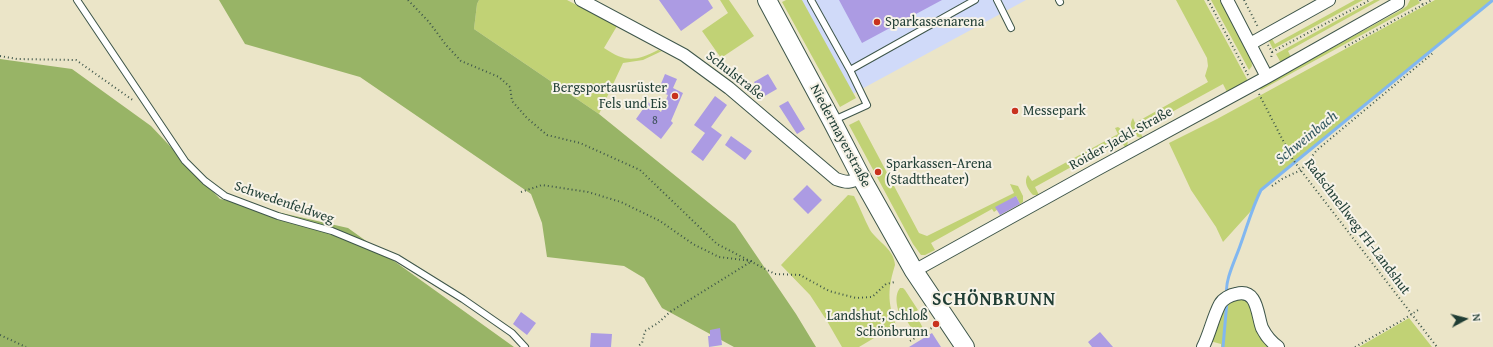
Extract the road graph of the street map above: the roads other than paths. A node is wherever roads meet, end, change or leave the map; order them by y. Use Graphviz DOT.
graph roads {
  1 [pos="77,0"];
  2 [pos="581,0"];
  3 [pos="812,0"];
  4 [pos="975,0"];
  5 [pos="997,0"];
  6 [pos="1227,0"];
  7 [pos="1329,0"];
  8 [pos="1398,0"];
  9 [pos="771,1"];
  10 [pos="1010,28"];
  11 [pos="1250,44"];
  12 [pos="850,70"];
  13 [pos="1267,77"];
  14 [pos="832,121"];
  15 [pos="861,177"];
  16 [pos="914,271"];
  17 [pos="525,347"];
  18 [pos="966,347"];
  19 [pos="1203,347"];
  20 [pos="1278,347"];
  1 -- 17 [label="lane, Schwedenfeldweg"];
  2 -- 15 [label="street, Schulstraße"];
  3 -- 12 [label="lane"];
  4 -- 12 [label="lane"];
  5 -- 10 [label="lane"];
  6 -- 11 [label="street"];
  7 -- 11 [label="street"];
  8 -- 13 [label="street, Roider-Jackl-Straße"];
  9 -- 14 [label="main road, Niedermayerstraße"];
  11 -- 13 [label="street"];
  12 -- 14 [label="lane"];
  13 -- 16 [label="street, Roider-Jackl-Straße"];
  14 -- 15 [label="main road, Niedermayerstraße"];
  15 -- 16 [label="main road, Niedermayerstraße"];
  16 -- 18 [label="main road"];
  19 -- 20 [label="street"];
}
